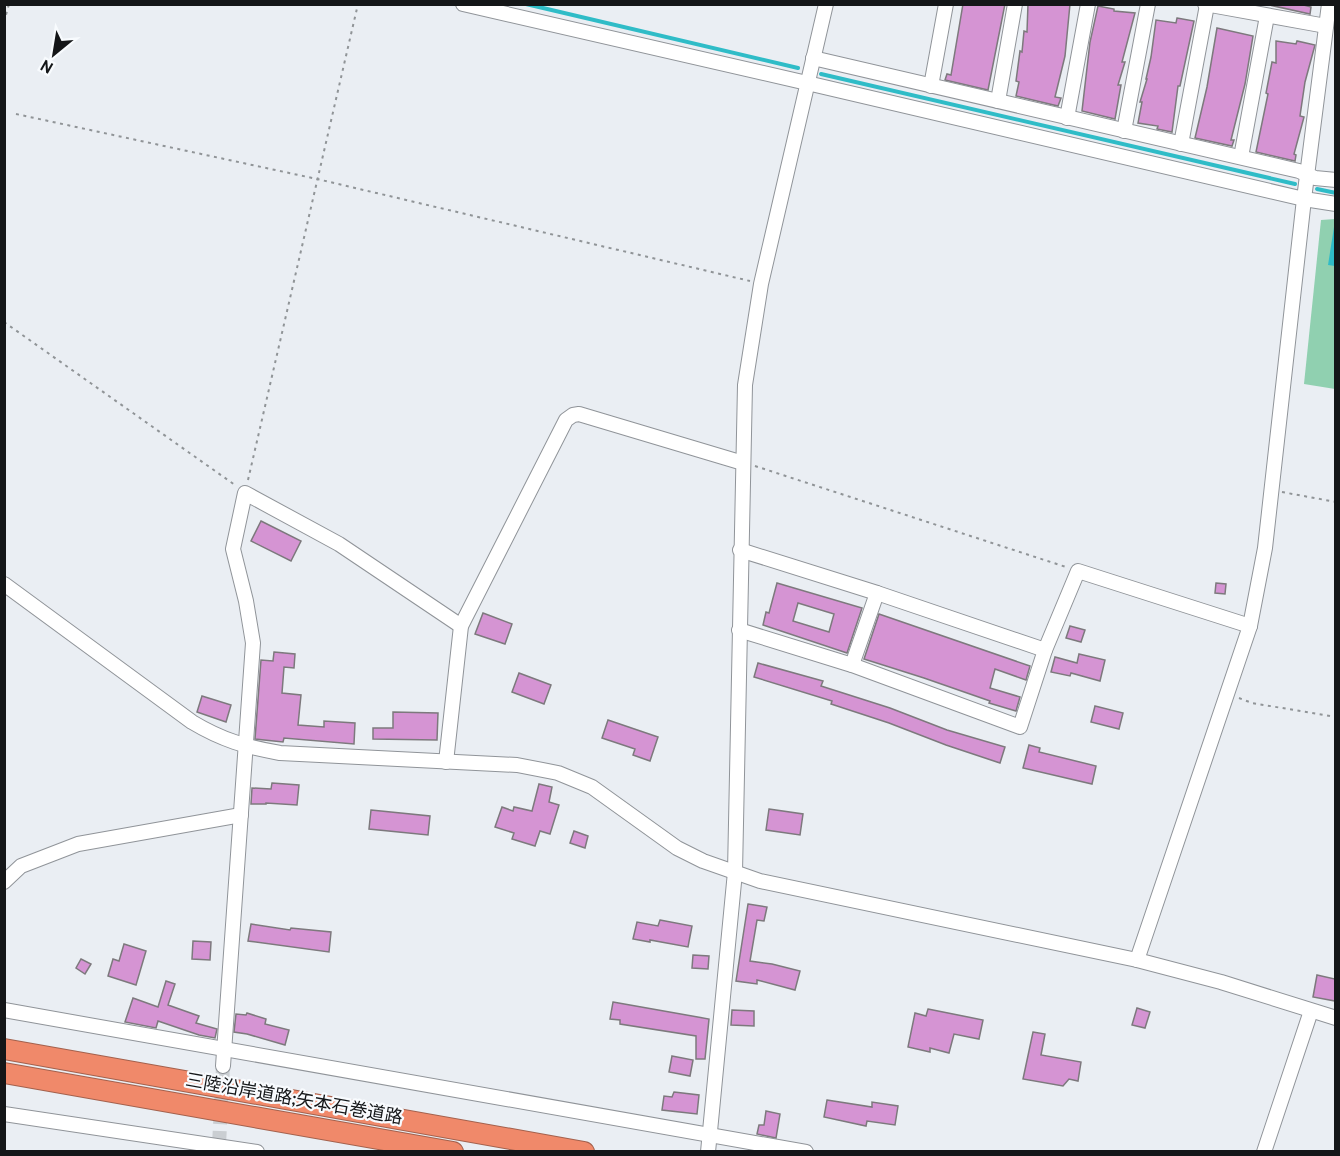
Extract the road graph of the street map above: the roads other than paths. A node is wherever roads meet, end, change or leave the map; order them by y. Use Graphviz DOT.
graph roads {
  1 [pos="463,4"];
  2 [pos="826,4"];
  3 [pos="946,4"];
  4 [pos="1015,4"];
  5 [pos="1088,4"];
  6 [pos="1148,4"];
  7 [pos="1329,4"];
  8 [pos="1206,5"];
  9 [pos="1267,16"];
  10 [pos="1326,26"];
  11 [pos="813,58"];
  12 [pos="807,83"];
  13 [pos="931,86"];
  14 [pos="998,102"];
  15 [pos="1067,117"];
  16 [pos="1124,130"];
  17 [pos="1181,144"];
  18 [pos="1241,157"];
  19 [pos="1307,175"];
  20 [pos="1335,180"];
  21 [pos="1304,200"];
  22 [pos="1335,204"];
  23 [pos="744,462"];
  24 [pos="740,550"];
  25 [pos="4,584"];
  26 [pos="877,593"];
  27 [pos="461,626"];
  28 [pos="1250,626"];
  29 [pos="739,630"];
  30 [pos="1045,650"];
  31 [pos="852,665"];
  32 [pos="247,747"];
  33 [pos="446,762"];
  34 [pos="241,815"];
  35 [pos="735,872"];
  36 [pos="4,882"];
  37 [pos="1137,960"];
  38 [pos="4,1010"];
  39 [pos="1311,1011"];
  40 [pos="1335,1018"];
  41 [pos="224,1047"];
  42 [pos="4,1049"];
  43 [pos="223,1066"];
  44 [pos="4,1073"];
  45 [pos="4,1114"];
  46 [pos="710,1135"];
  47 [pos="219,1148"];
  48 [pos="257,1152"];
  49 [pos="453,1152"];
  50 [pos="584,1152"];
  51 [pos="708,1152"];
  52 [pos="806,1152"];
  53 [pos="1264,1152"];
  1 -- 12 [label="street"];
  2 -- 11 [label="street"];
  3 -- 13 [label="street"];
  4 -- 14 [label="street"];
  5 -- 15 [label="street"];
  6 -- 16 [label="street"];
  7 -- 10 [label="street"];
  8 -- 9 [label="street"];
  8 -- 17 [label="street"];
  9 -- 10 [label="street"];
  9 -- 18 [label="street"];
  10 -- 19 [label="street"];
  11 -- 12 [label="street"];
  11 -- 13 [label="street"];
  12 -- 21 [label="street"];
  12 -- 23 [label="street"];
  13 -- 14 [label="street"];
  14 -- 15 [label="street"];
  15 -- 16 [label="street"];
  16 -- 17 [label="street"];
  17 -- 18 [label="street"];
  18 -- 19 [label="street"];
  19 -- 20 [label="street"];
  19 -- 21 [label="street"];
  21 -- 22 [label="street"];
  21 -- 28 [label="street"];
  23 -- 24 [label="street"];
  23 -- 27 [label="street"];
  24 -- 26 [label="street"];
  24 -- 29 [label="street"];
  25 -- 32 [label="street"];
  26 -- 30 [label="street"];
  26 -- 31 [label="street"];
  27 -- 32 [label="street"];
  27 -- 33 [label="street"];
  28 -- 30 [label="street"];
  28 -- 37 [label="street"];
  29 -- 31 [label="street"];
  29 -- 35 [label="street"];
  30 -- 31 [label="street"];
  32 -- 33 [label="street"];
  32 -- 34 [label="street"];
  33 -- 35 [label="street"];
  34 -- 36 [label="street"];
  34 -- 41 [label="street"];
  35 -- 37 [label="street"];
  35 -- 46 [label="street"];
  37 -- 39 [label="street"];
  38 -- 41 [label="street"];
  39 -- 40 [label="street"];
  39 -- 53 [label="street"];
  41 -- 43 [label="street"];
  41 -- 46 [label="street"];
  42 -- 50 [label="highway, 三陸沿岸道路;矢本石巻道路"];
  44 -- 49 [label="highway, 三陸沿岸道路;矢本石巻道路"];
  45 -- 47 [label="street"];
  46 -- 51 [label="street"];
  46 -- 52 [label="street"];
  47 -- 48 [label="street"];
}
